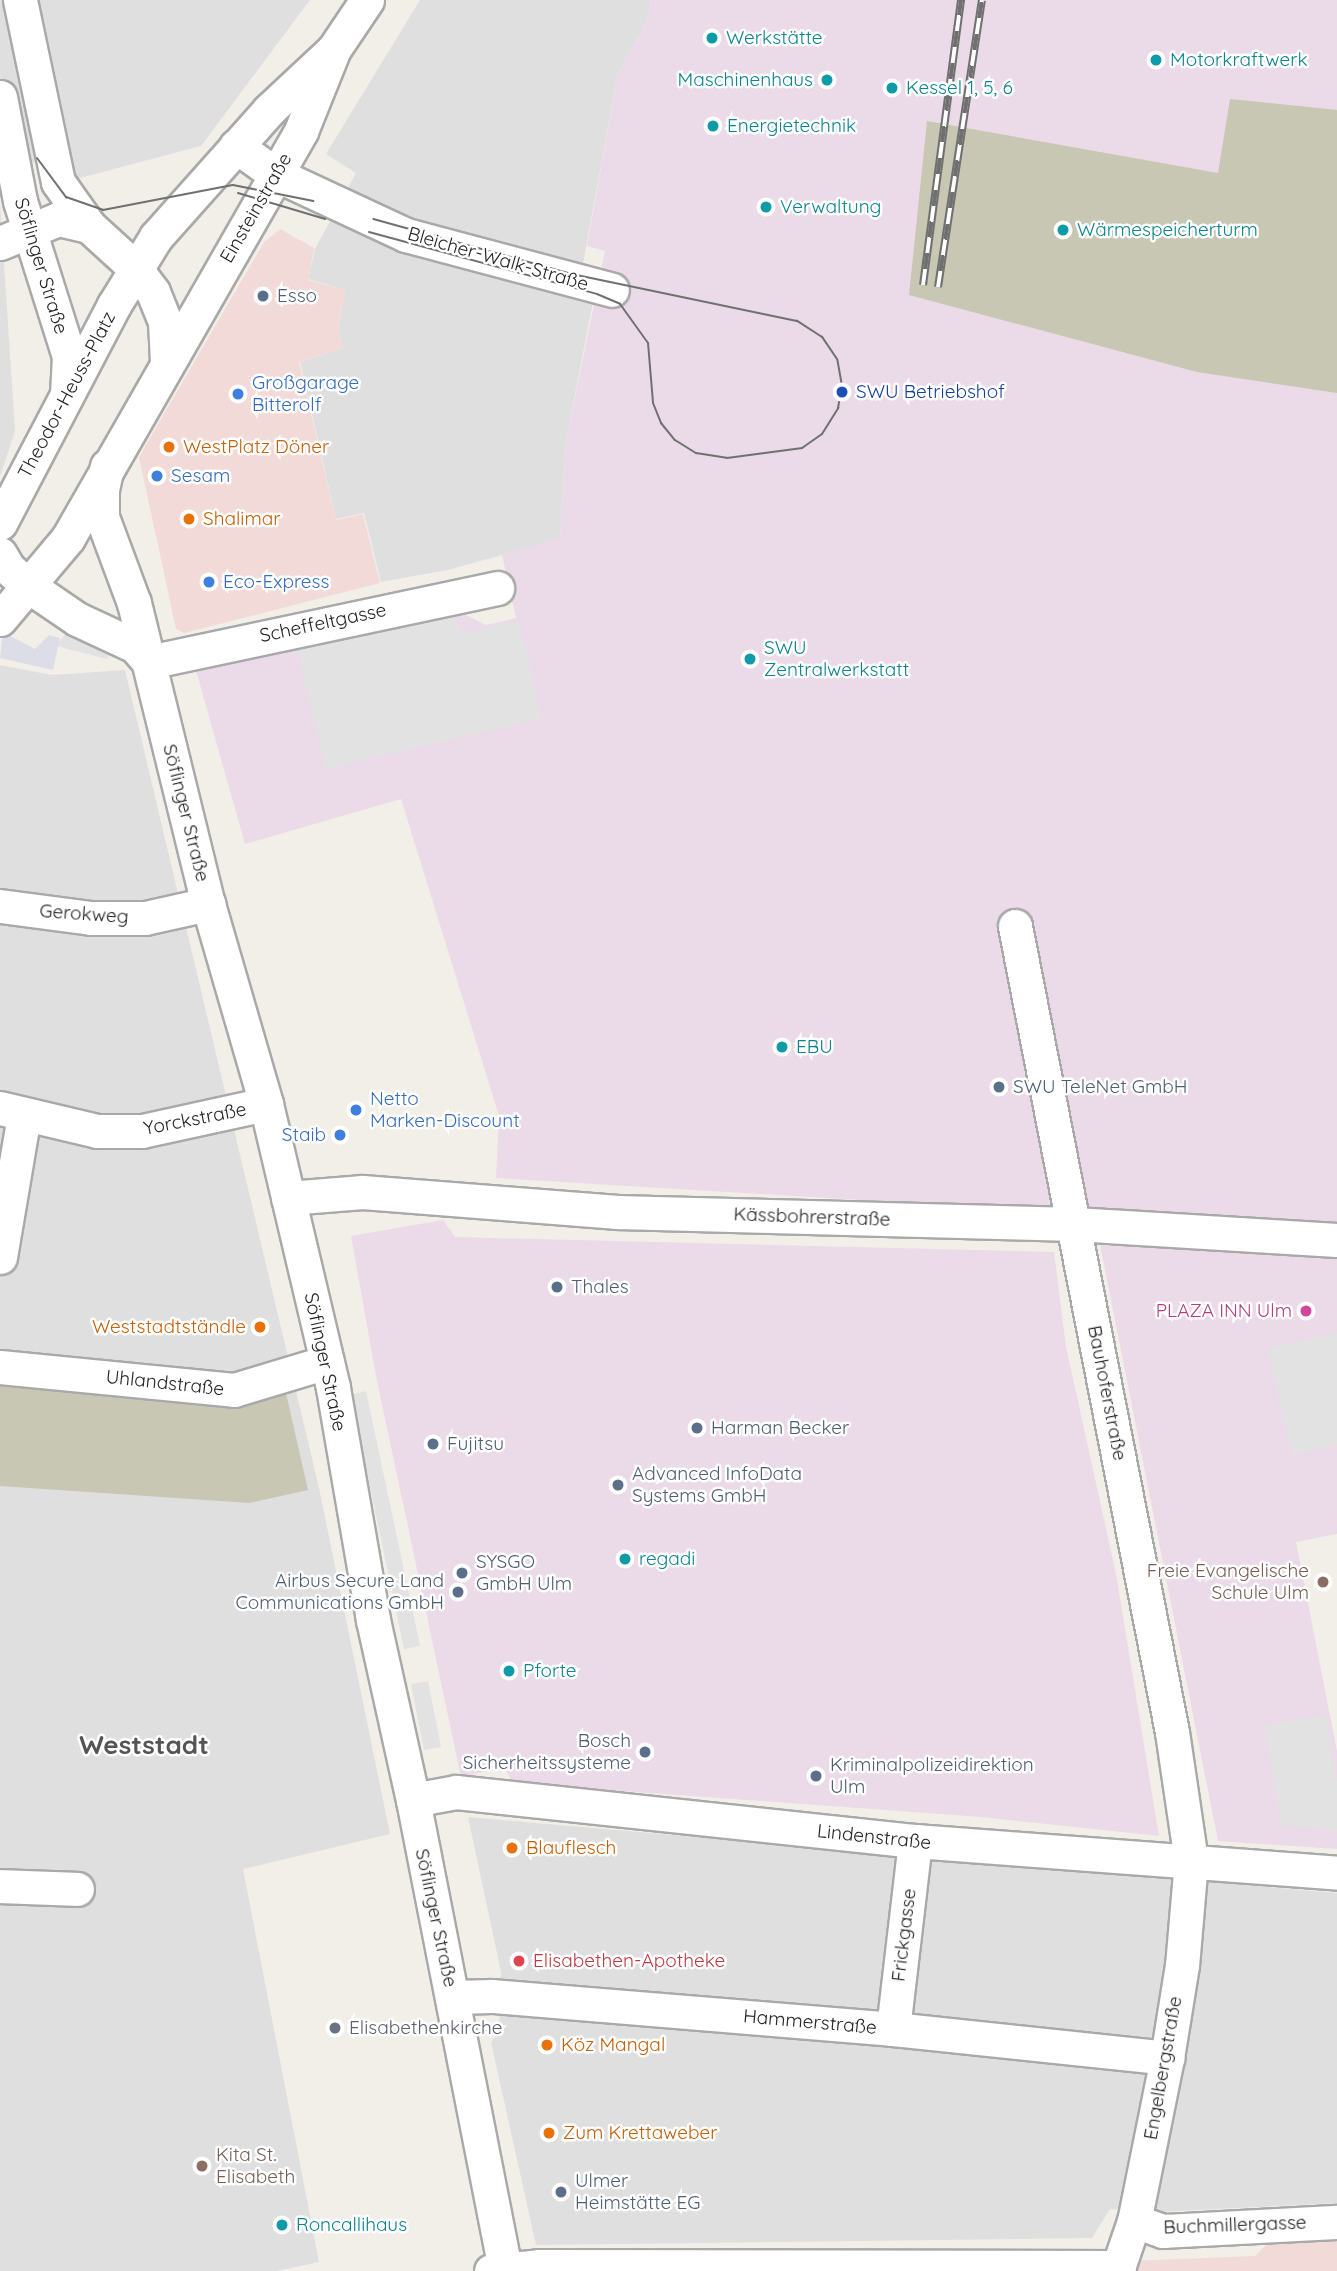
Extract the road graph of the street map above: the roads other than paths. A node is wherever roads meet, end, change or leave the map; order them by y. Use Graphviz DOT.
graph roads {
  1 [pos="20,0"];
  2 [pos="367,0"];
  3 [pos="334,49"];
  4 [pos="0,97"];
  5 [pos="236,146"];
  6 [pos="275,174"];
  7 [pos="89,226"];
  8 [pos="15,237"];
  9 [pos="135,268"];
  10 [pos="612,290"];
  11 [pos="167,362"];
  12 [pos="67,394"];
  13 [pos="107,466"];
  14 [pos="0,523"];
  15 [pos="0,554"];
  16 [pos="30,587"];
  17 [pos="497,587"];
  18 [pos="0,619"];
  19 [pos="149,662"];
  20 [pos="208,904"];
  21 [pos="0,906"];
  22 [pos="1015,926"];
  23 [pos="265,1104"];
  24 [pos="12,1112"];
  25 [pos="288,1198"];
  26 [pos="1075,1224"];
  27 [pos="1337,1240"];
  28 [pos="0,1257"];
  29 [pos="327,1362"];
  30 [pos="0,1367"];
  31 [pos="413,1800"];
  32 [pos="915,1842"];
  33 [pos="1191,1861"];
  34 [pos="1337,1874"];
  35 [pos="0,1886"];
  36 [pos="77,1889"];
  37 [pos="452,1997"];
  38 [pos="893,2029"];
  39 [pos="1167,2058"];
  40 [pos="1134,2221"];
  41 [pos="1337,2221"];
  42 [pos="1118,2269"];
  43 [pos="500,2270"];
  1 -- 7 [label="street"];
  2 -- 3 [label="street, Einsteinstraße"];
  3 -- 5 [label="street, Einsteinstraße"];
  3 -- 6 [label="street, Einsteinstraße"];
  4 -- 8 [label="street, Söflinger Straße"];
  5 -- 6 [label="street, Bleicher-Walk-Straße"];
  5 -- 9 [label="street, Einsteinstraße"];
  6 -- 10 [label="street, Bleicher-Walk-Straße"];
  6 -- 11 [label="street, Einsteinstraße"];
  7 -- 8 [label="street"];
  7 -- 9 [label="street"];
  8 -- 12 [label="street, Söflinger Straße"];
  9 -- 11 [label="street"];
  9 -- 12 [label="street, Theodor-Heuss-Platz"];
  11 -- 13 [label="street"];
  12 -- 14 [label="street, Theodor-Heuss-Platz"];
  13 -- 16 [label="street"];
  13 -- 19 [label="street, Söflinger Straße"];
  15 -- 16 [label="street"];
  16 -- 18 [label="street"];
  16 -- 19 [label="street"];
  17 -- 19 [label="street, Scheffeltgasse"];
  19 -- 20 [label="street, Söflinger Straße"];
  20 -- 21 [label="street, Gerokweg"];
  20 -- 23 [label="street, Söflinger Straße"];
  22 -- 26 [label="street, Bauhoferstraße"];
  23 -- 24 [label="street, Yorckstraße"];
  23 -- 25 [label="street, Söflinger Straße"];
  24 -- 28 [label="street"];
  25 -- 26 [label="street, Kässbohrerstraße"];
  25 -- 29 [label="street, Söflinger Straße"];
  26 -- 27 [label="street, Kässbohrerstraße"];
  26 -- 33 [label="street, Bauhoferstraße"];
  29 -- 30 [label="street, Uhlandstraße"];
  29 -- 31 [label="street, Söflinger Straße"];
  31 -- 32 [label="street, Lindenstraße"];
  31 -- 37 [label="street, Söflinger Straße"];
  32 -- 33 [label="street, Lindenstraße"];
  32 -- 38 [label="street, Frickgasse"];
  33 -- 34 [label="street, Lindenstraße"];
  33 -- 39 [label="street, Engelbergstraße"];
  35 -- 36 [label="street"];
  37 -- 38 [label="street, Hammerstraße"];
  37 -- 43 [label="street, Söflinger Straße"];
  38 -- 39 [label="street, Hammerstraße"];
  39 -- 40 [label="street, Engelbergstraße"];
  40 -- 41 [label="street, Buchmillergasse"];
  40 -- 42 [label="street, Engelbergstraße"];
  42 -- 43 [label="street"];
}
